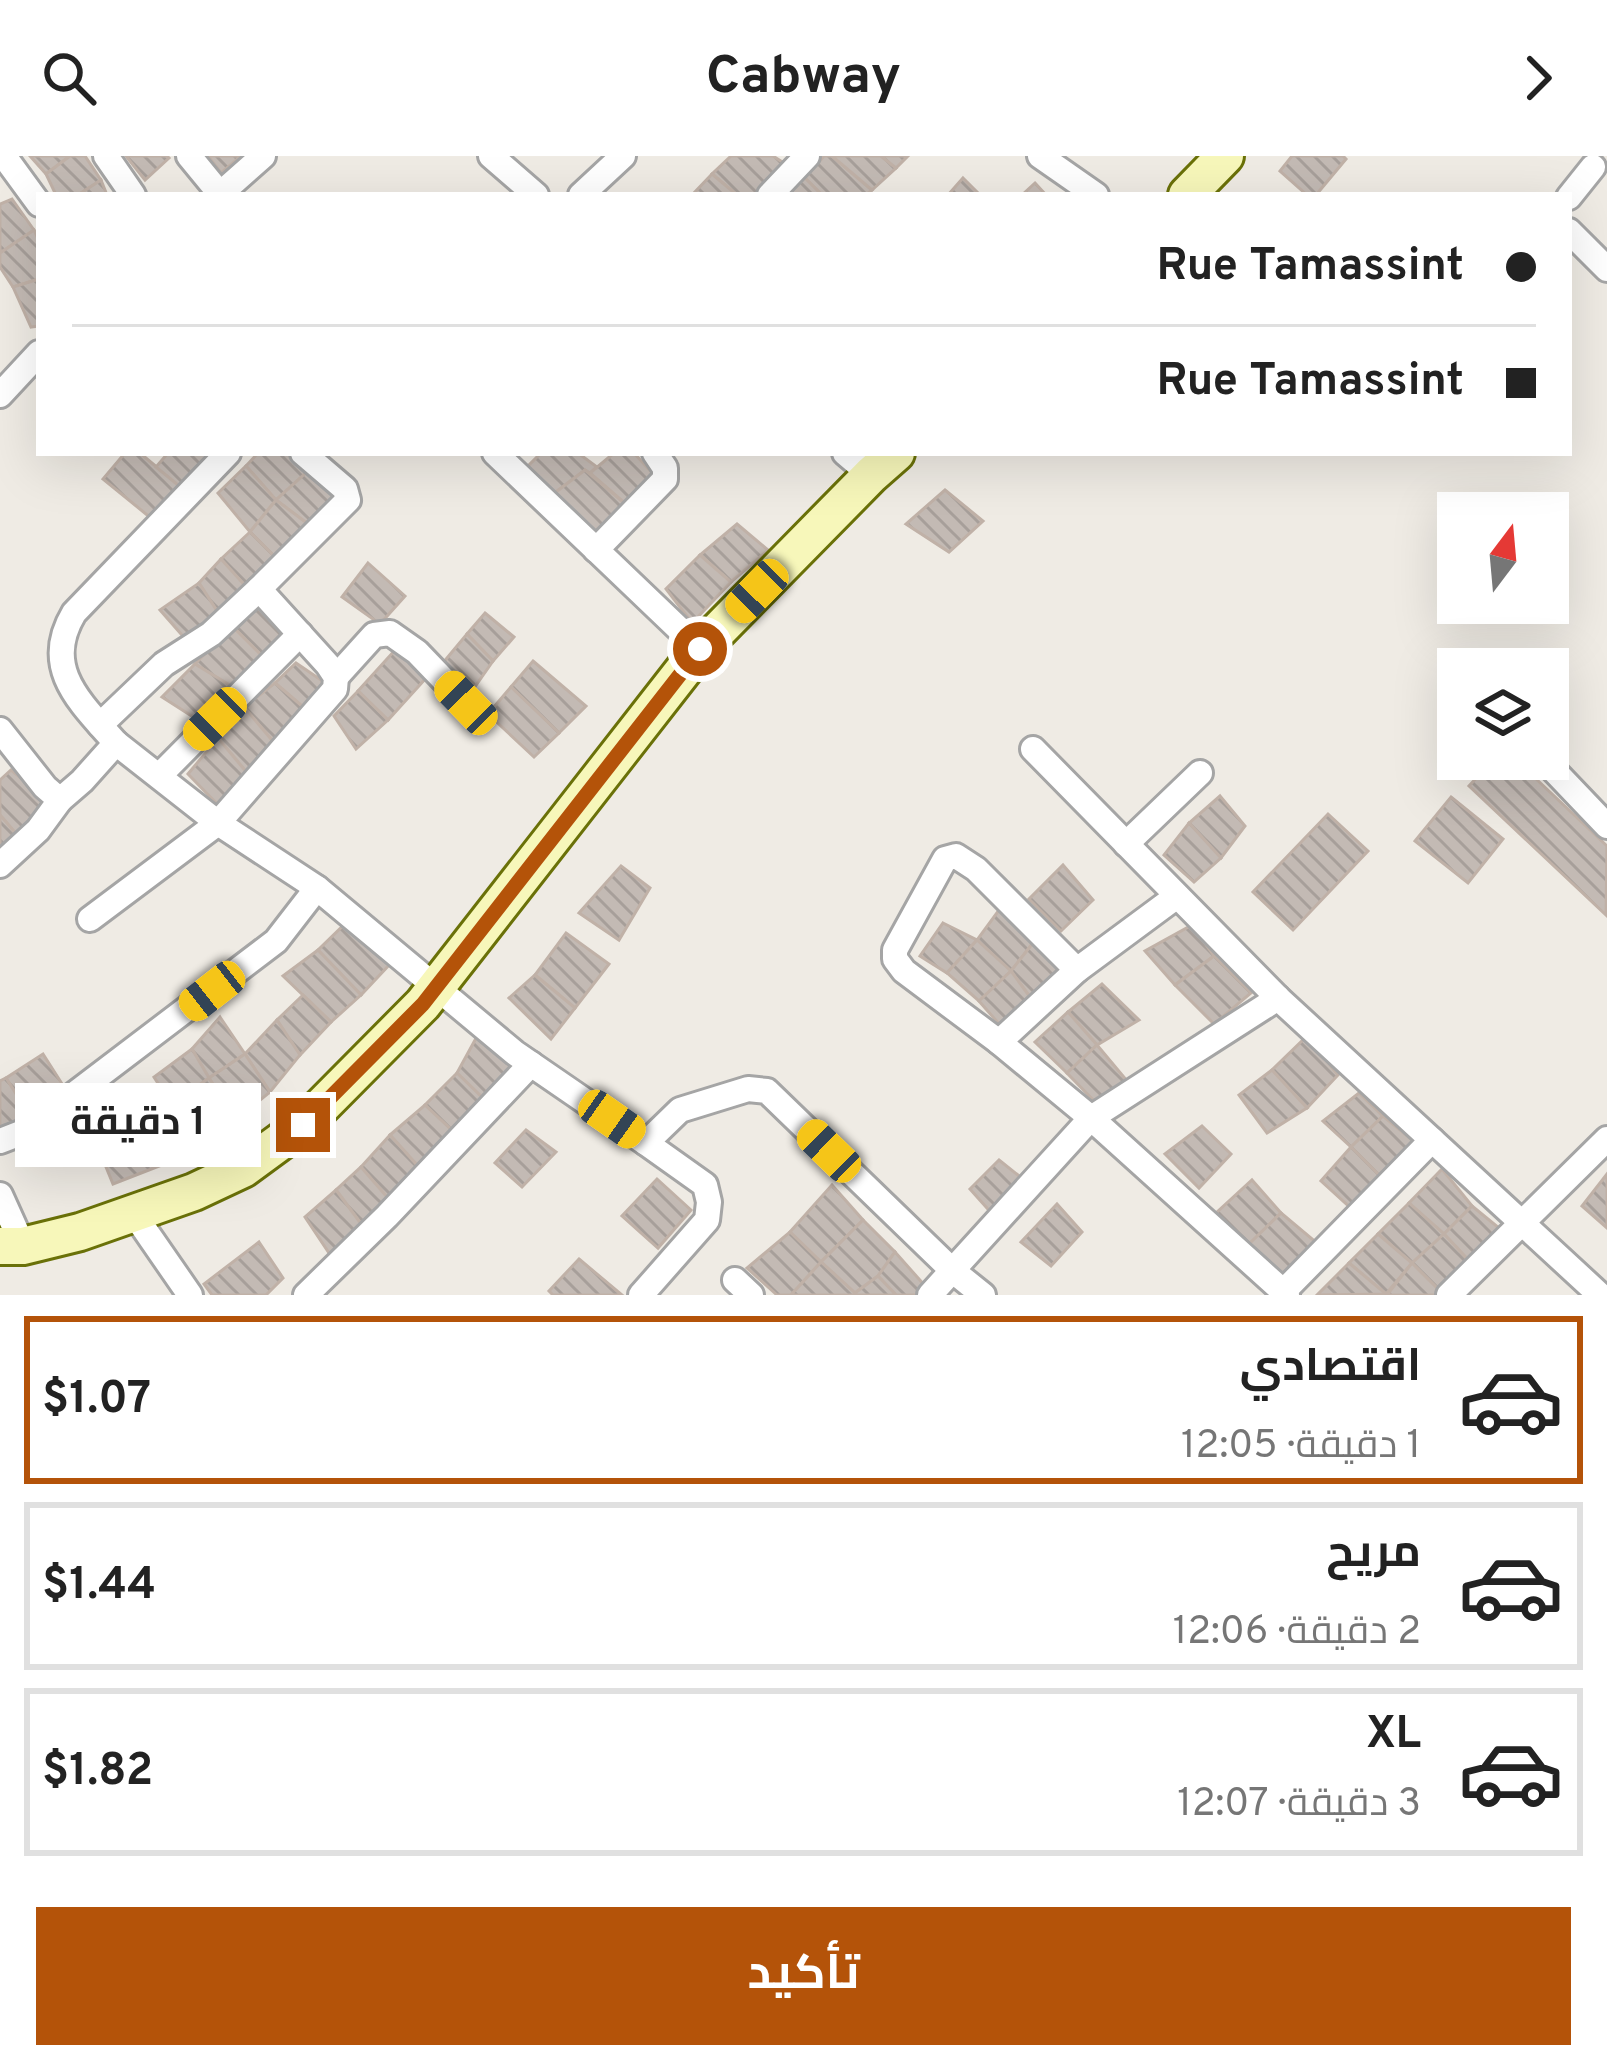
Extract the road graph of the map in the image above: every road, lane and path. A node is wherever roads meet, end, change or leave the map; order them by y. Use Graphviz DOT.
graph roads {
  1 [pos="4,156"];
  2 [pos="106,156"];
  3 [pos="189,156"];
  4 [pos="263,156"];
  5 [pos="491,156"];
  6 [pos="623,156"];
  7 [pos="807,156"];
  8 [pos="1040,156"];
  9 [pos="1593,166"];
  10 [pos="131,192"];
  11 [pos="218,192"];
  12 [pos="223,192"];
  13 [pos="533,192"];
  14 [pos="584,192"];
  15 [pos="773,192"];
  16 [pos="1092,192"];
  17 [pos="1572,192"];
  18 [pos="36,200"];
  19 [pos="1572,234"];
  20 [pos="1607,269"];
  21 [pos="36,356"];
  22 [pos="0,395"];
  23 [pos="224,456"];
  24 [pos="306,456"];
  25 [pos="498,456"];
  26 [pos="657,456"];
  27 [pos="871,460"];
  28 [pos="596,550"];
  29 [pos="259,589"];
  30 [pos="300,634"];
  31 [pos="700,649"];
  32 [pos="336,677"];
  33 [pos="466,703"];
  34 [pos="0,730"];
  35 [pos="108,734"];
  36 [pos="1033,749"];
  37 [pos="1200,773"];
  38 [pos="159,776"];
  39 [pos="1563,780"];
  40 [pos="60,800"];
  41 [pos="218,823"];
  42 [pos="1607,826"];
  43 [pos="1126,844"];
  44 [pos="0,865"];
  45 [pos="317,888"];
  46 [pos="1178,896"];
  47 [pos="89,920"];
  48 [pos="1077,970"];
  49 [pos="437,985"];
  50 [pos="1278,998"];
  51 [pos="999,1042"];
  52 [pos="531,1064"];
  53 [pos="1091,1118"];
  54 [pos="1607,1139"];
  55 [pos="1432,1140"];
  56 [pos="0,1141"];
  57 [pos="646,1143"];
  58 [pos="0,1195"];
  59 [pos="134,1214"];
  60 [pos="1520,1224"];
  61 [pos="11,1246"];
  62 [pos="952,1270"];
  63 [pos="1285,1294"];
  64 [pos="190,1295"];
  65 [pos="306,1295"];
  66 [pos="641,1295"];
  67 [pos="930,1295"];
  68 [pos="983,1295"];
  69 [pos="1449,1295"];
  70 [pos="1600,1295"];
  1 -- 18 [label="street"];
  2 -- 10 [label="street"];
  3 -- 11 [label="street"];
  4 -- 12 [label="street"];
  5 -- 13 [label="street"];
  6 -- 14 [label="street"];
  7 -- 15 [label="street"];
  8 -- 16 [label="street"];
  9 -- 17 [label="street"];
  19 -- 20 [label="street"];
  21 -- 22 [label="street"];
  23 -- 35 [label="street"];
  24 -- 29 [label="street"];
  25 -- 28 [label="street"];
  26 -- 28 [label="street"];
  27 -- 31 [label="main road"];
  28 -- 31 [label="street"];
  29 -- 30 [label="street"];
  29 -- 35 [label="street"];
  30 -- 32 [label="street"];
  30 -- 38 [label="street"];
  31 -- 49 [label="main road"];
  32 -- 33 [label="street"];
  32 -- 41 [label="street"];
  34 -- 40 [label="street"];
  35 -- 38 [label="street"];
  35 -- 40 [label="street"];
  36 -- 43 [label="street"];
  37 -- 43 [label="street"];
  38 -- 41 [label="street"];
  39 -- 42 [label="street"];
  40 -- 44 [label="street"];
  41 -- 45 [label="street"];
  41 -- 47 [label="street"];
  43 -- 46 [label="street"];
  45 -- 49 [label="street"];
  45 -- 56 [label="street"];
  46 -- 48 [label="street"];
  46 -- 50 [label="street"];
  48 -- 51 [label="street"];
  48 -- 51 [label="street"];
  49 -- 52 [label="street"];
  49 -- 59 [label="main road"];
  50 -- 53 [label="street"];
  50 -- 55 [label="street"];
  51 -- 53 [label="street"];
  52 -- 57 [label="street"];
  52 -- 65 [label="street"];
  53 -- 62 [label="street"];
  53 -- 63 [label="street"];
  54 -- 60 [label="street"];
  55 -- 60 [label="street"];
  55 -- 63 [label="street"];
  57 -- 62 [label="street"];
  57 -- 66 [label="street"];
  58 -- 61 [label="street"];
  59 -- 61 [label="main road"];
  59 -- 64 [label="street"];
  60 -- 69 [label="street"];
  60 -- 70 [label="street"];
  62 -- 67 [label="street"];
  62 -- 68 [label="street"];
}
